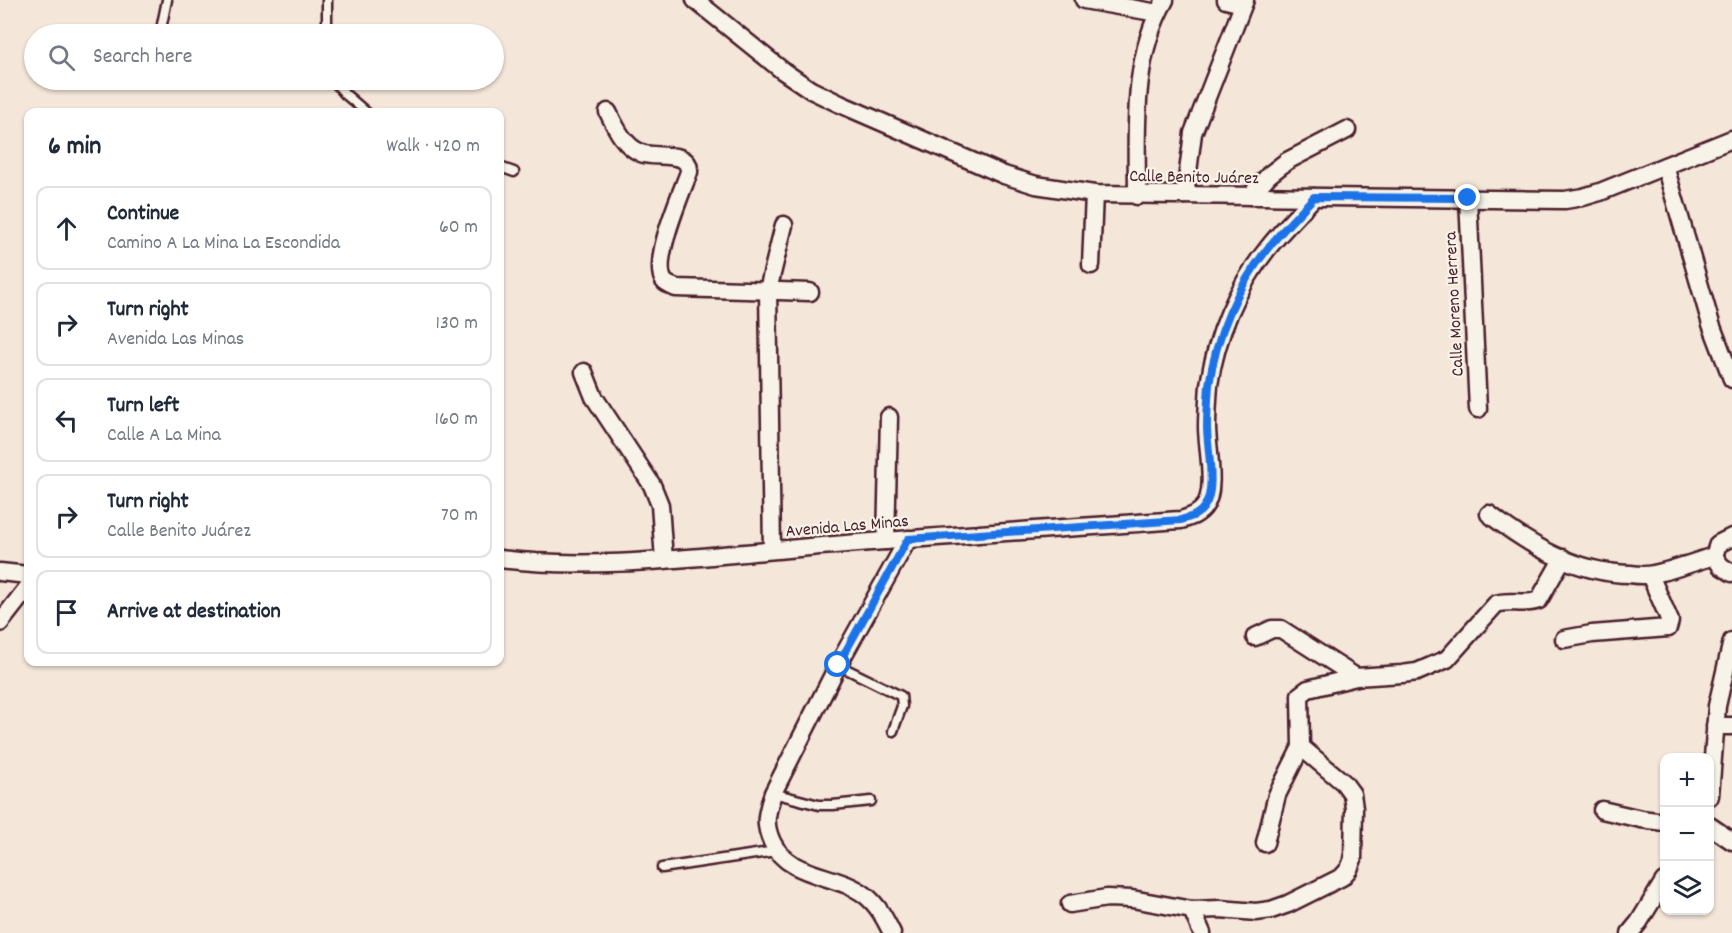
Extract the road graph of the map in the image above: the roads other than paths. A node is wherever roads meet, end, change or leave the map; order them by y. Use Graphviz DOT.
graph roads {
  1 [pos="167,0"];
  2 [pos="327,0"];
  3 [pos="695,0"];
  4 [pos="1084,0"];
  5 [pos="1226,0"];
  6 [pos="1244,2"];
  7 [pos="1161,6"];
  8 [pos="162,24"];
  9 [pos="327,24"];
  10 [pos="342,90"];
  11 [pos="361,108"];
  12 [pos="608,112"];
  13 [pos="1347,130"];
  14 [pos="1732,139"];
  15 [pos="1665,166"];
  16 [pos="504,168"];
  17 [pos="514,172"];
  18 [pos="1094,194"];
  19 [pos="1185,195"];
  20 [pos="1137,196"];
  21 [pos="1250,196"];
  22 [pos="1314,197"];
  23 [pos="1468,198"];
  24 [pos="784,225"];
  25 [pos="1091,265"];
  26 [pos="768,290"];
  27 [pos="810,292"];
  28 [pos="584,372"];
  29 [pos="1732,379"];
  30 [pos="1478,409"];
  31 [pos="889,417"];
  32 [pos="1489,514"];
  33 [pos="1732,537"];
  34 [pos="908,539"];
  35 [pos="886,541"];
  36 [pos="772,550"];
  37 [pos="1714,556"];
  38 [pos="1563,558"];
  39 [pos="504,559"];
  40 [pos="664,560"];
  41 [pos="0,572"];
  42 [pos="1732,573"];
  43 [pos="24,575"];
  44 [pos="1650,575"];
  45 [pos="24,592"];
  46 [pos="0,623"];
  47 [pos="1255,637"];
  48 [pos="1564,639"];
  49 [pos="1732,641"];
  50 [pos="838,665"];
  51 [pos="1356,677"];
  52 [pos="1715,726"];
  53 [pos="1732,726"];
  54 [pos="893,730"];
  55 [pos="1301,747"];
  56 [pos="1713,753"];
  57 [pos="773,793"];
  58 [pos="871,801"];
  59 [pos="1602,810"];
  60 [pos="1660,821"];
  61 [pos="1714,829"];
  62 [pos="1732,841"];
  63 [pos="1265,843"];
  64 [pos="776,851"];
  65 [pos="663,868"];
  66 [pos="1660,889"];
  67 [pos="1070,904"];
  68 [pos="1192,910"];
  69 [pos="892,933"];
  70 [pos="1202,933"];
  71 [pos="1630,933"];
  1 -- 8 [label="lane"];
  2 -- 9 [label="lane"];
  3 -- 18 [label="street, Calle Benito Juárez"];
  4 -- 7 [label="street"];
  5 -- 6 [label="street"];
  6 -- 19 [label="street"];
  7 -- 20 [label="street"];
  10 -- 11 [label="lane"];
  12 -- 26 [label="street"];
  13 -- 21 [label="street"];
  14 -- 15 [label="street, Calle Benito Juárez"];
  15 -- 23 [label="street, Calle Benito Juárez"];
  15 -- 29 [label="street"];
  16 -- 17 [label="lane"];
  18 -- 20 [label="street, Calle Benito Juárez"];
  18 -- 25 [label="street"];
  19 -- 20 [label="street, Calle Benito Juárez"];
  19 -- 21 [label="street, Calle Benito Juárez"];
  21 -- 22 [label="street, Calle Benito Juárez"];
  22 -- 23 [label="street, Calle Benito Juárez"];
  22 -- 34 [label="street, Avenida Las Minas"];
  23 -- 30 [label="street, Calle Moreno Herrera"];
  24 -- 26 [label="street"];
  26 -- 27 [label="street"];
  26 -- 36 [label="street"];
  28 -- 40 [label="street"];
  31 -- 35 [label="street"];
  32 -- 38 [label="street"];
  33 -- 37 [label="street"];
  34 -- 35 [label="street, Avenida Las Minas"];
  34 -- 50 [label="street"];
  35 -- 36 [label="street, Avenida Las Minas"];
  36 -- 40 [label="street, Avenida Las Minas"];
  37 -- 42 [label="street"];
  37 -- 44 [label="street"];
  38 -- 44 [label="street"];
  38 -- 51 [label="street"];
  39 -- 40 [label="street, Avenida Las Minas"];
  41 -- 43 [label="street"];
  44 -- 48 [label="street"];
  45 -- 46 [label="street"];
  47 -- 51 [label="street"];
  49 -- 52 [label="street"];
  50 -- 54 [label="lane"];
  50 -- 57 [label="street"];
  51 -- 55 [label="street"];
  52 -- 53 [label="street"];
  52 -- 56 [label="street"];
  55 -- 63 [label="street"];
  55 -- 68 [label="street"];
  57 -- 58 [label="lane"];
  57 -- 64 [label="street"];
  59 -- 60 [label="street"];
  61 -- 62 [label="street"];
  64 -- 65 [label="lane"];
  64 -- 69 [label="street"];
  66 -- 71 [label="street"];
  67 -- 68 [label="street"];
  68 -- 70 [label="street"];
}
